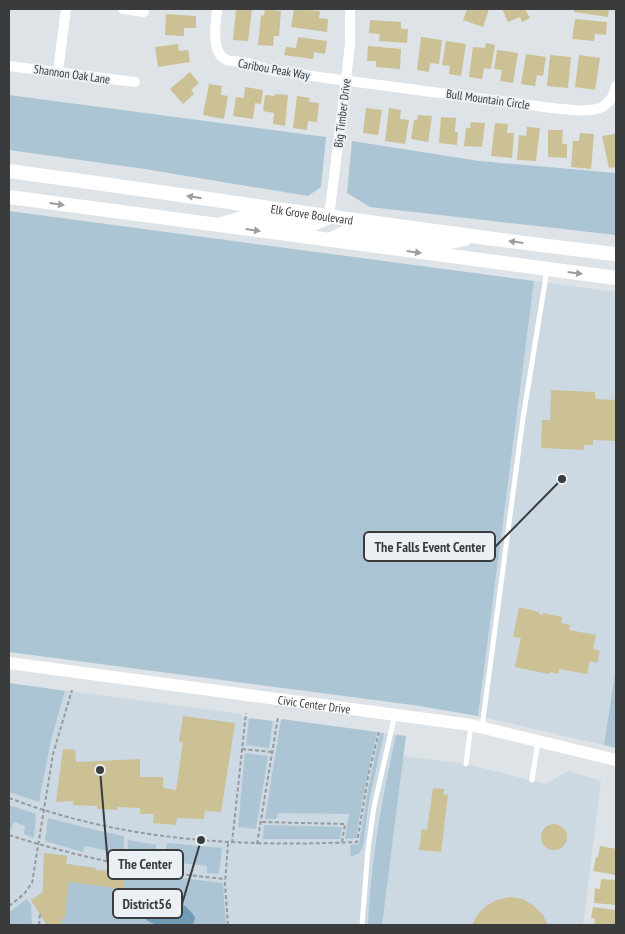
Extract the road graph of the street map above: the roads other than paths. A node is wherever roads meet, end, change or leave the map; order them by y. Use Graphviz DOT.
graph roads {
  1 [pos="66,9"];
  2 [pos="123,9"];
  3 [pos="217,9"];
  4 [pos="350,9"];
  5 [pos="144,12"];
  6 [pos="9,66"];
  7 [pos="58,72"];
  8 [pos="346,80"];
  9 [pos="135,82"];
  10 [pos="616,86"];
  11 [pos="9,171"];
  12 [pos="9,197"];
  13 [pos="329,217"];
  14 [pos="217,225"];
  15 [pos="473,236"];
  16 [pos="329,240"];
  17 [pos="616,254"];
  18 [pos="547,269"];
  19 [pos="616,278"];
  20 [pos="9,663"];
  21 [pos="396,714"];
  22 [pos="476,726"];
  23 [pos="538,740"];
  24 [pos="616,760"];
  25 [pos="466,764"];
  26 [pos="532,780"];
  27 [pos="362,925"];
  1 -- 7 [label="street"];
  2 -- 5 [label="street"];
  3 -- 8 [label="street, Caribou Peak Way"];
  4 -- 8 [label="street, Big Timber Drive"];
  6 -- 7 [label="street, Shannon Oak Lane"];
  7 -- 9 [label="street, Shannon Oak Lane"];
  8 -- 10 [label="street, Bull Mountain Circle"];
  8 -- 13 [label="street, Big Timber Drive"];
  13 -- 11 [label="main road, Elk Grove Boulevard, one-way"];
  12 -- 14 [label="main road, Elk Grove Boulevard, one-way"];
  13 -- 14 [label="main road"];
  13 -- 15 [label="main road, Elk Grove Boulevard"];
  14 -- 16 [label="main road, Elk Grove Boulevard, one-way"];
  15 -- 16 [label="main road"];
  17 -- 15 [label="main road, Elk Grove Boulevard, one-way"];
  16 -- 18 [label="main road, Elk Grove Boulevard, one-way"];
  18 -- 19 [label="main road, Elk Grove Boulevard, one-way"];
  18 -- 22 [label="lane"];
  20 -- 21 [label="street, Civic Center Drive"];
  21 -- 22 [label="street, Civic Center Drive"];
  21 -- 27 [label="lane"];
  22 -- 23 [label="street, Civic Center Drive"];
  22 -- 25 [label="lane"];
  23 -- 24 [label="street, Civic Center Drive"];
  23 -- 26 [label="lane"];
}
